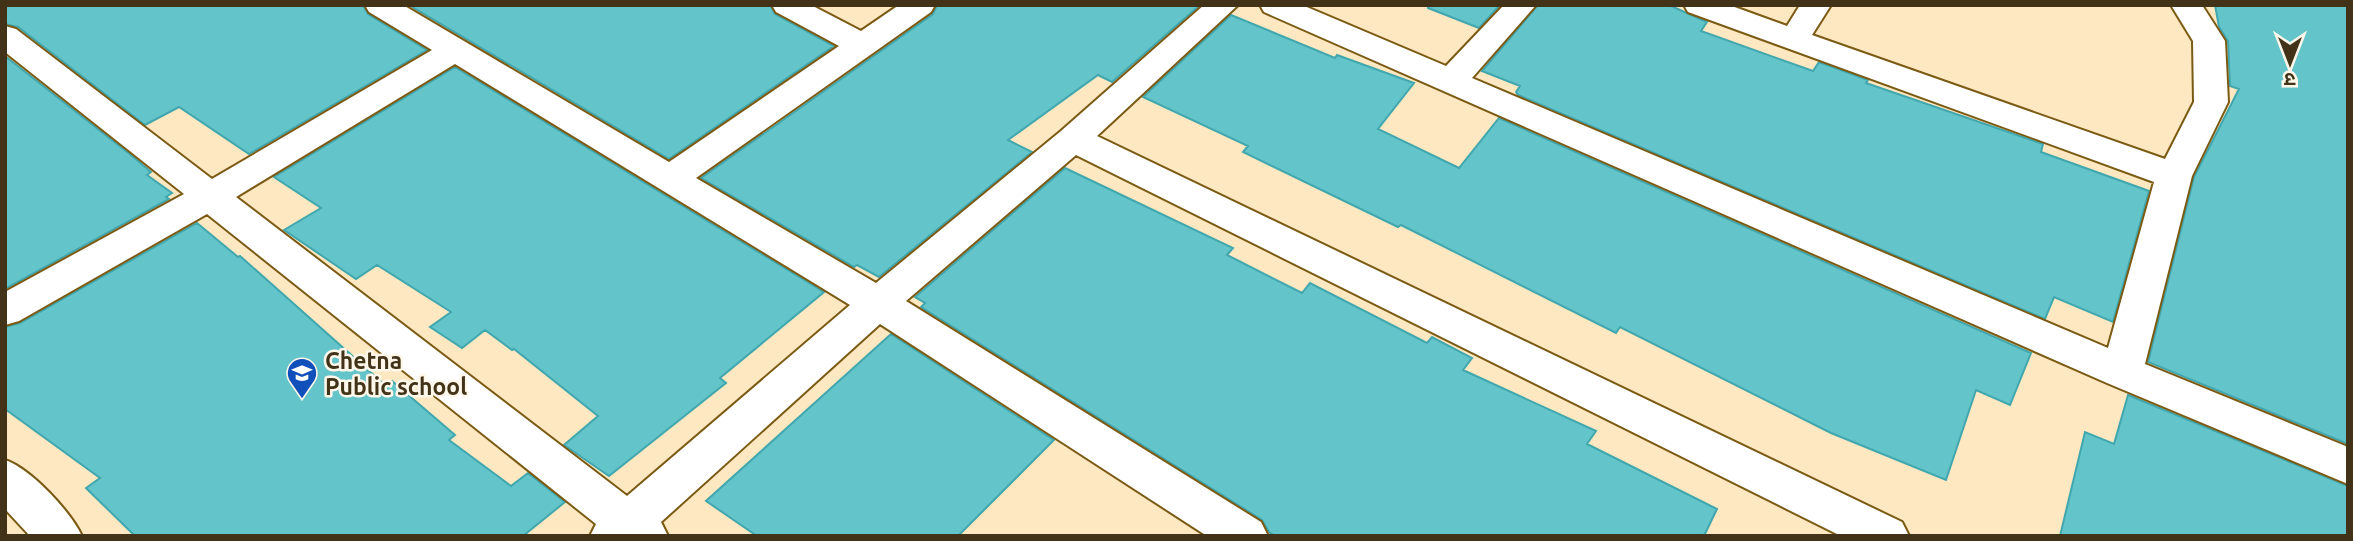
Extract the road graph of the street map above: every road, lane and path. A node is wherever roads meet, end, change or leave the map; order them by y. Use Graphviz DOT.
graph roads {
  1 [pos="380,5"];
  2 [pos="787,5"];
  3 [pos="920,5"];
  4 [pos="1223,5"];
  5 [pos="1275,5"];
  6 [pos="1521,5"];
  7 [pos="1699,5"];
  8 [pos="1816,5"];
  9 [pos="2186,5"];
  10 [pos="5,36"];
  11 [pos="1794,40"];
  12 [pos="862,45"];
  13 [pos="456,50"];
  14 [pos="1451,80"];
  15 [pos="1073,139"];
  16 [pos="2174,176"];
  17 [pos="671,178"];
  18 [pos="210,196"];
  19 [pos="878,303"];
  20 [pos="5,310"];
  21 [pos="2122,372"];
  22 [pos="2348,466"];
  23 [pos="12,497"];
  24 [pos="629,531"];
  25 [pos="59,536"];
  26 [pos="1245,536"];
  27 [pos="1886,536"];
  1 -- 13 [label="street"];
  2 -- 12 [label="street"];
  3 -- 12 [label="street"];
  4 -- 15 [label="street"];
  5 -- 14 [label="street"];
  6 -- 14 [label="street"];
  7 -- 11 [label="street"];
  8 -- 11 [label="street"];
  9 -- 16 [label="street"];
  10 -- 18 [label="street"];
  11 -- 16 [label="street"];
  12 -- 17 [label="street"];
  13 -- 17 [label="street"];
  13 -- 18 [label="street"];
  14 -- 21 [label="street"];
  15 -- 19 [label="street"];
  15 -- 27 [label="street"];
  16 -- 21 [label="street"];
  17 -- 19 [label="street"];
  18 -- 20 [label="street"];
  18 -- 24 [label="street"];
  19 -- 24 [label="street"];
  19 -- 26 [label="street"];
  21 -- 22 [label="street"];
  23 -- 25 [label="street"];
}
